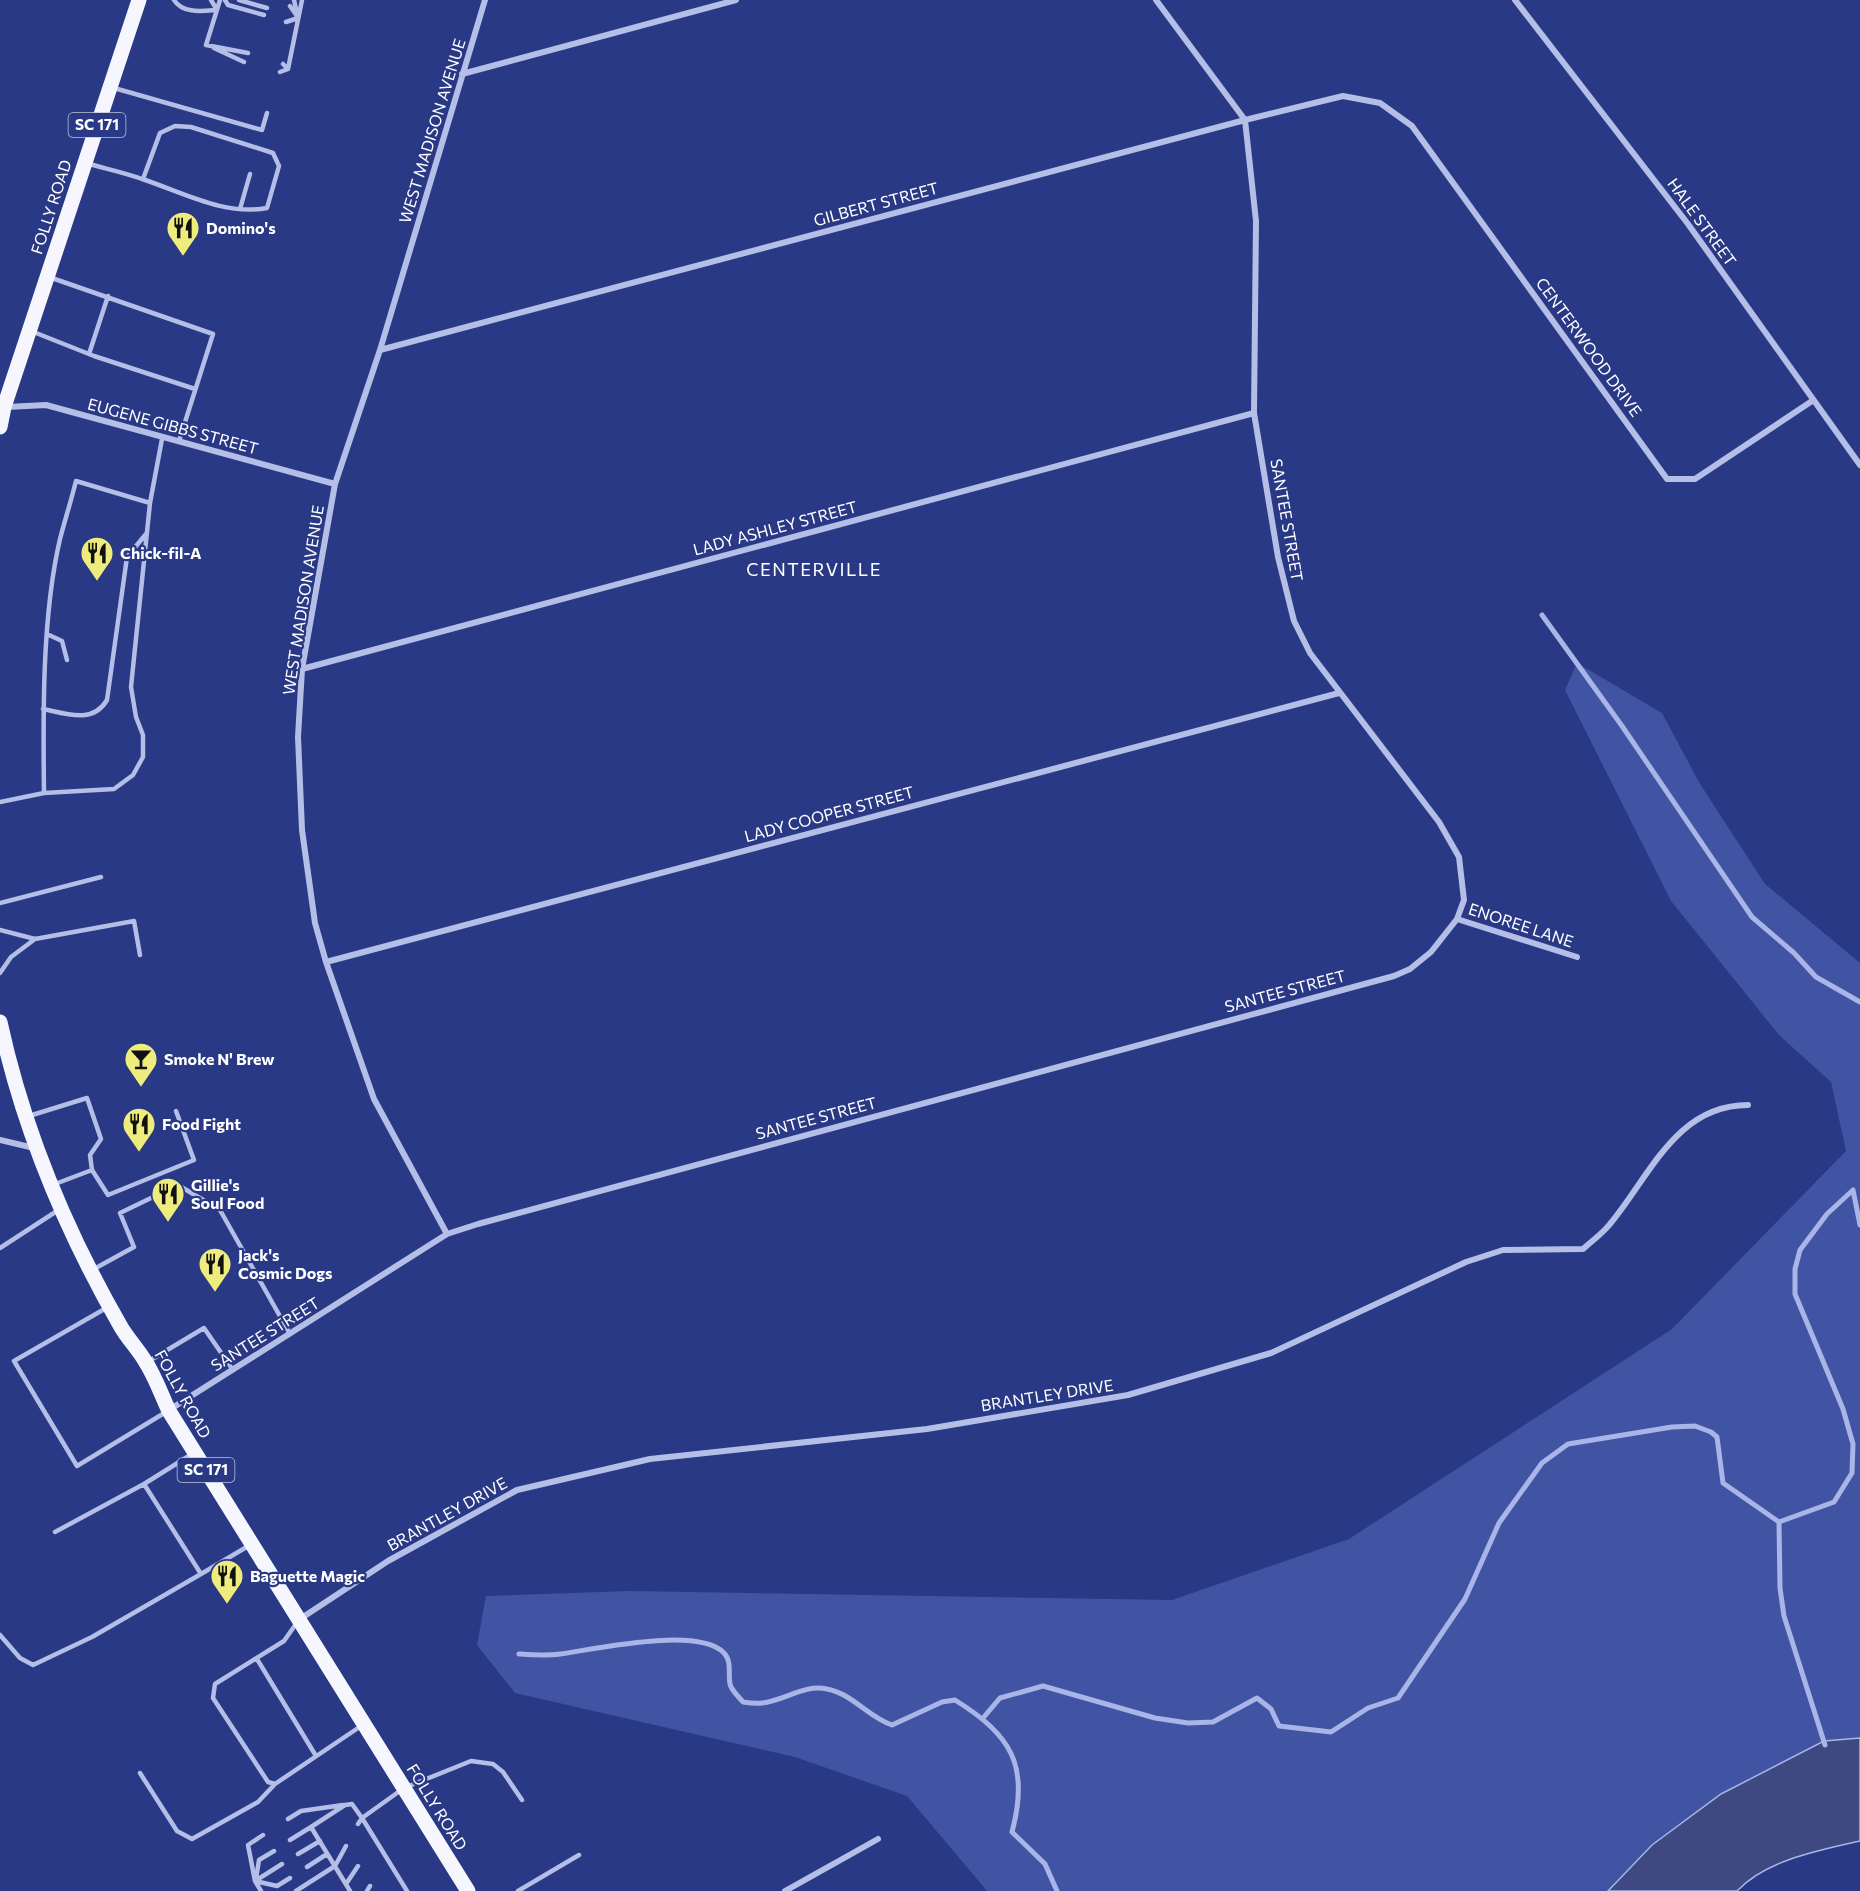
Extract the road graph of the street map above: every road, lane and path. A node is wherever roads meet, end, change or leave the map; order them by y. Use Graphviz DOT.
graph roads {
  1 [pos="139,0"];
  2 [pos="174,0"];
  3 [pos="210,0"];
  4 [pos="220,0"];
  5 [pos="225,0"];
  6 [pos="239,0"];
  7 [pos="294,0"];
  8 [pos="302,0"];
  9 [pos="486,0"];
  10 [pos="736,0"];
  11 [pos="1156,0"];
  12 [pos="1515,0"];
  13 [pos="290,6"];
  14 [pos="267,9"];
  15 [pos="217,10"];
  16 [pos="264,15"];
  17 [pos="288,15"];
  18 [pos="298,18"];
  19 [pos="286,22"];
  20 [pos="206,45"];
  21 [pos="248,53"];
  22 [pos="244,62"];
  23 [pos="283,64"];
  24 [pos="288,69"];
  25 [pos="280,72"];
  26 [pos="462,74"];
  27 [pos="109,87"];
  28 [pos="1380,103"];
  29 [pos="267,113"];
  30 [pos="1245,120"];
  31 [pos="85,162"];
  32 [pos="250,174"];
  33 [pos="143,179"];
  34 [pos="240,209"];
  35 [pos="47,276"];
  36 [pos="108,296"];
  37 [pos="29,330"];
  38 [pos="380,351"];
  39 [pos="89,354"];
  40 [pos="195,389"];
  41 [pos="1812,401"];
  42 [pos="2,407"];
  43 [pos="1254,413"];
  44 [pos="0,427"];
  45 [pos="162,439"];
  46 [pos="179,441"];
  47 [pos="1860,465"];
  48 [pos="334,484"];
  49 [pos="150,503"];
  50 [pos="147,534"];
  51 [pos="49,635"];
  52 [pos="67,660"];
  53 [pos="302,669"];
  54 [pos="1339,693"];
  55 [pos="65,707"];
  56 [pos="43,709"];
  57 [pos="65,714"];
  58 [pos="44,793"];
  59 [pos="0,802"];
  60 [pos="101,877"];
  61 [pos="0,903"];
  62 [pos="1457,919"];
  63 [pos="0,930"];
  64 [pos="34,939"];
  65 [pos="140,955"];
  66 [pos="1577,957"];
  67 [pos="326,962"];
  68 [pos="0,973"];
  69 [pos="0,1022"];
  70 [pos="1748,1105"];
  71 [pos="176,1111"];
  72 [pos="25,1117"];
  73 [pos="0,1140"];
  74 [pos="38,1149"];
  75 [pos="92,1170"];
  76 [pos="52,1185"];
  77 [pos="62,1207"];
  78 [pos="447,1234"];
  79 [pos="0,1248"];
  80 [pos="92,1271"];
  81 [pos="110,1306"];
  82 [pos="290,1334"];
  83 [pos="146,1362"];
  84 [pos="233,1370"];
  85 [pos="169,1411"];
  86 [pos="195,1452"];
  87 [pos="144,1484"];
  88 [pos="55,1532"];
  89 [pos="252,1544"];
  90 [pos="201,1574"];
  91 [pos="299,1619"];
  92 [pos="0,1635"];
  93 [pos="257,1659"];
  94 [pos="364,1724"];
  95 [pos="316,1756"];
  96 [pos="140,1773"];
  97 [pos="275,1784"];
  98 [pos="404,1788"];
  99 [pos="522,1800"];
  100 [pos="345,1805"];
  101 [pos="362,1818"];
  102 [pos="288,1819"];
  103 [pos="358,1824"];
  104 [pos="311,1827"];
  105 [pos="263,1835"];
  106 [pos="878,1839"];
  107 [pos="290,1840"];
  108 [pos="320,1841"];
  109 [pos="346,1846"];
  110 [pos="274,1851"];
  111 [pos="298,1854"];
  112 [pos="327,1854"];
  113 [pos="579,1855"];
  114 [pos="282,1864"];
  115 [pos="335,1866"];
  116 [pos="358,1866"];
  117 [pos="307,1867"];
  118 [pos="290,1878"];
  119 [pos="255,1881"];
  120 [pos="346,1884"];
  121 [pos="261,1891"];
  122 [pos="296,1891"];
  123 [pos="350,1891"];
  124 [pos="407,1891"];
  125 [pos="468,1891"];
  126 [pos="518,1891"];
  127 [pos="785,1891"];
  1 -- 27 [label="main road, FOLLY ROAD / SC 171"];
  2 -- 15 [label="lane"];
  3 -- 15 [label="lane"];
  4 -- 15 [label="lane"];
  5 -- 16 [label="lane"];
  6 -- 14 [label="lane"];
  7 -- 18 [label="lane"];
  8 -- 18 [label="lane"];
  9 -- 26 [label="street, WEST MADISON AVENUE"];
  10 -- 26 [label="street"];
  11 -- 30 [label="street"];
  12 -- 41 [label="street, HALE STREET"];
  13 -- 18 [label="lane"];
  15 -- 20 [label="lane"];
  17 -- 18 [label="lane"];
  18 -- 19 [label="lane"];
  18 -- 24 [label="lane"];
  20 -- 21 [label="lane"];
  20 -- 22 [label="lane"];
  23 -- 24 [label="lane"];
  24 -- 25 [label="lane"];
  26 -- 38 [label="street, WEST MADISON AVENUE"];
  27 -- 29 [label="lane"];
  27 -- 31 [label="main road, FOLLY ROAD / SC 171"];
  28 -- 30 [label="street, GILBERT STREET"];
  28 -- 41 [label="street, CENTERWOOD DRIVE"];
  30 -- 38 [label="street, GILBERT STREET"];
  30 -- 43 [label="street, SANTEE STREET"];
  31 -- 33 [label="lane"];
  31 -- 35 [label="main road, FOLLY ROAD / SC 171"];
  32 -- 34 [label="lane"];
  33 -- 34 [label="lane"];
  33 -- 34 [label="lane"];
  35 -- 36 [label="lane"];
  35 -- 37 [label="main road, FOLLY ROAD / SC 171"];
  36 -- 39 [label="lane"];
  36 -- 40 [label="lane"];
  37 -- 39 [label="lane"];
  37 -- 42 [label="main road, FOLLY ROAD / SC 171"];
  38 -- 48 [label="street, WEST MADISON AVENUE"];
  39 -- 40 [label="lane"];
  40 -- 46 [label="lane"];
  41 -- 47 [label="street, HALE STREET"];
  42 -- 44 [label="main road, FOLLY ROAD / SC 171"];
  42 -- 45 [label="street, EUGENE GIBBS STREET"];
  43 -- 53 [label="street, LADY ASHLEY STREET"];
  43 -- 54 [label="street, SANTEE STREET"];
  45 -- 46 [label="street, EUGENE GIBBS STREET"];
  45 -- 49 [label="lane"];
  46 -- 48 [label="street, EUGENE GIBBS STREET"];
  48 -- 53 [label="street, WEST MADISON AVENUE"];
  49 -- 50 [label="lane"];
  49 -- 51 [label="lane"];
  50 -- 57 [label="lane"];
  50 -- 58 [label="lane"];
  51 -- 52 [label="lane"];
  51 -- 56 [label="lane"];
  53 -- 67 [label="street, WEST MADISON AVENUE"];
  54 -- 62 [label="street, SANTEE STREET"];
  54 -- 67 [label="street, LADY COOPER STREET"];
  55 -- 57 [label="lane"];
  56 -- 57 [label="lane"];
  56 -- 58 [label="lane"];
  58 -- 59 [label="lane"];
  60 -- 61 [label="lane"];
  62 -- 66 [label="street, ENOREE LANE"];
  62 -- 78 [label="street, SANTEE STREET"];
  63 -- 64 [label="lane"];
  64 -- 65 [label="lane"];
  64 -- 68 [label="lane"];
  67 -- 78 [label="street, WEST MADISON AVENUE"];
  69 -- 72 [label="main road, FOLLY ROAD / SC 171"];
  70 -- 91 [label="street, BRANTLEY DRIVE"];
  71 -- 75 [label="lane"];
  72 -- 74 [label="main road, FOLLY ROAD / SC 171"];
  72 -- 75 [label="lane"];
  73 -- 74 [label="street"];
  74 -- 76 [label="main road, FOLLY ROAD / SC 171"];
  75 -- 76 [label="lane"];
  76 -- 77 [label="main road, FOLLY ROAD / SC 171"];
  77 -- 79 [label="lane"];
  77 -- 80 [label="main road, FOLLY ROAD / SC 171"];
  78 -- 82 [label="street, SANTEE STREET"];
  80 -- 81 [label="main road, FOLLY ROAD / SC 171"];
  80 -- 82 [label="lane"];
  81 -- 83 [label="main road, FOLLY ROAD / SC 171"];
  81 -- 85 [label="lane"];
  82 -- 84 [label="street, SANTEE STREET"];
  83 -- 84 [label="lane"];
  83 -- 85 [label="main road, FOLLY ROAD / SC 171"];
  84 -- 85 [label="street, SANTEE STREET"];
  85 -- 86 [label="main road, FOLLY ROAD / SC 171"];
  86 -- 87 [label="lane"];
  86 -- 89 [label="main road, FOLLY ROAD / SC 171"];
  87 -- 88 [label="lane"];
  87 -- 90 [label="lane"];
  89 -- 90 [label="lane"];
  89 -- 91 [label="main road, FOLLY ROAD / SC 171"];
  90 -- 92 [label="lane"];
  91 -- 93 [label="lane"];
  91 -- 94 [label="main road, FOLLY ROAD / SC 171"];
  93 -- 95 [label="lane"];
  93 -- 97 [label="lane"];
  94 -- 95 [label="lane"];
  94 -- 98 [label="main road, FOLLY ROAD / SC 171"];
  95 -- 97 [label="lane"];
  96 -- 97 [label="lane"];
  98 -- 99 [label="lane"];
  98 -- 101 [label="lane"];
  98 -- 125 [label="main road, FOLLY ROAD / SC 171"];
  100 -- 101 [label="lane"];
  100 -- 102 [label="lane"];
  100 -- 104 [label="lane"];
  101 -- 103 [label="lane"];
  101 -- 124 [label="lane"];
  104 -- 107 [label="lane"];
  104 -- 108 [label="lane"];
  105 -- 119 [label="lane"];
  106 -- 127 [label="street"];
  108 -- 111 [label="lane"];
  108 -- 112 [label="lane"];
  109 -- 115 [label="lane"];
  110 -- 119 [label="lane"];
  112 -- 115 [label="lane"];
  112 -- 117 [label="lane"];
  113 -- 126 [label="lane"];
  114 -- 119 [label="lane"];
  115 -- 120 [label="lane"];
  115 -- 122 [label="lane"];
  116 -- 120 [label="lane"];
  118 -- 119 [label="lane"];
  119 -- 121 [label="lane"];
  120 -- 123 [label="lane"];
}
